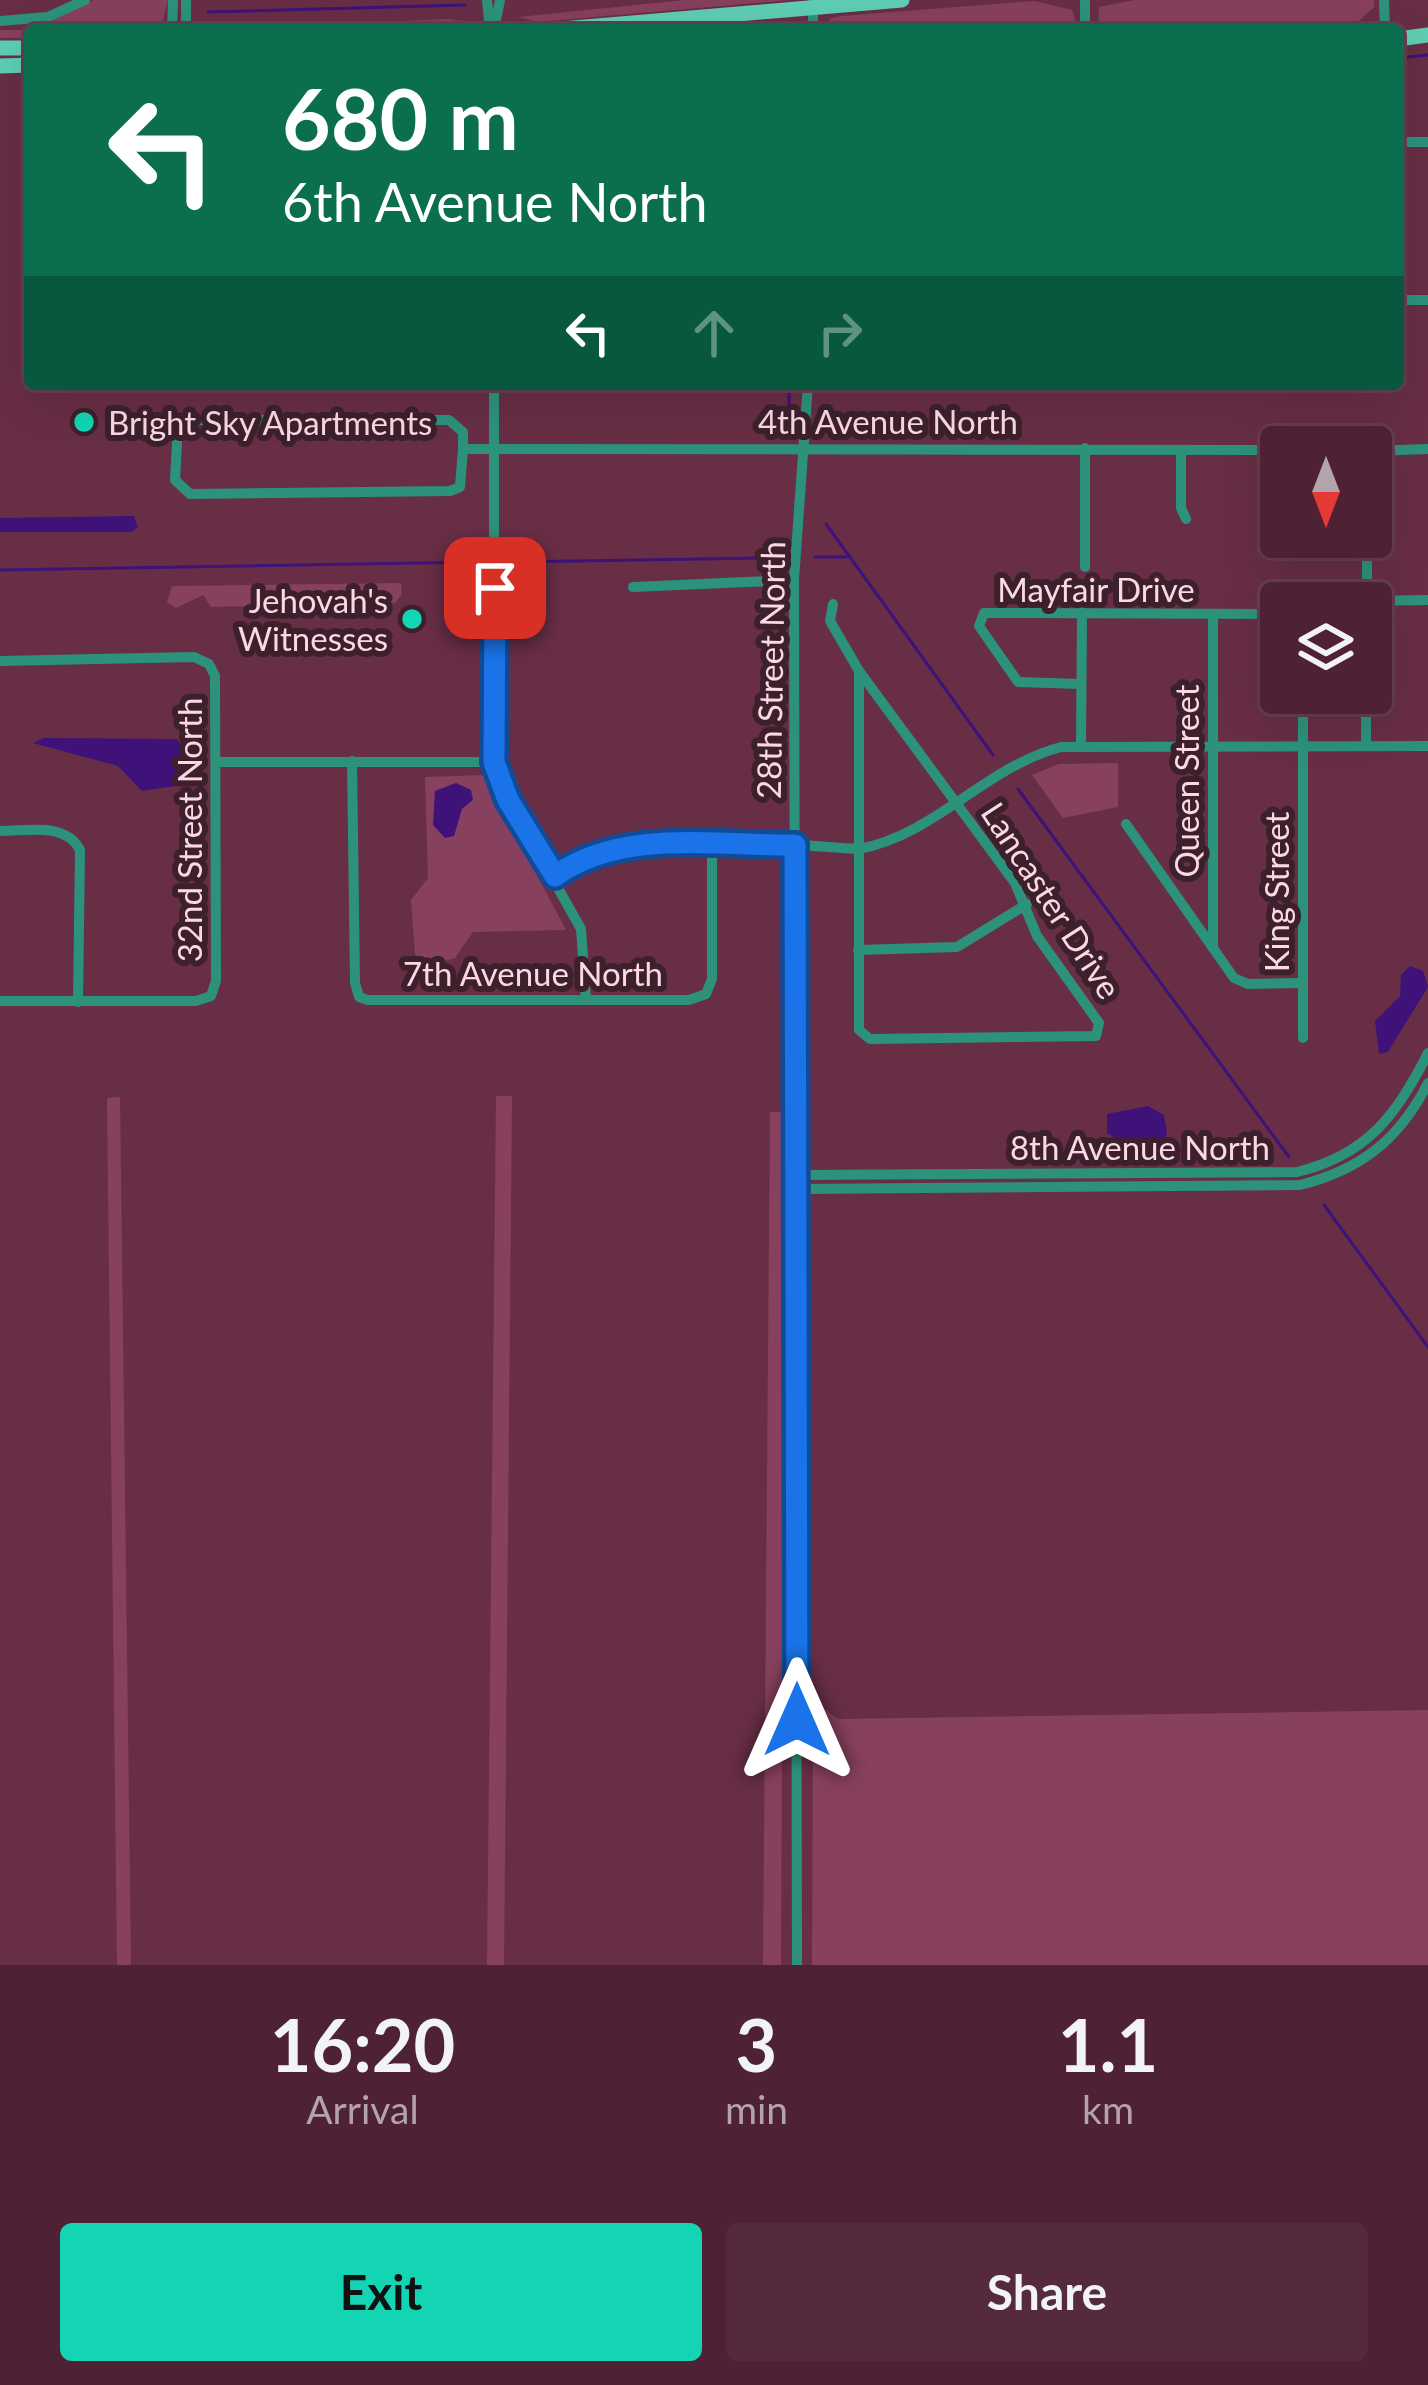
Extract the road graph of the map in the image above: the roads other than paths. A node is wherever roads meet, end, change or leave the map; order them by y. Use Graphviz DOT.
graph roads {
  1 [pos="85,0"];
  2 [pos="902,0"];
  3 [pos="813,4"];
  4 [pos="0,21"];
  5 [pos="611,24"];
  6 [pos="494,390"];
  7 [pos="808,390"];
  8 [pos="495,448"];
  9 [pos="806,448"];
  10 [pos="1085,448"];
  11 [pos="463,449"];
  12 [pos="1428,449"];
  13 [pos="1180,450"];
  14 [pos="1260,450"];
  15 [pos="1392,450"];
  16 [pos="1186,519"];
  17 [pos="1084,567"];
  18 [pos="794,580"];
  19 [pos="633,587"];
  20 [pos="1428,600"];
  21 [pos="1392,601"];
  22 [pos="833,604"];
  23 [pos="1082,612"];
  24 [pos="1260,614"];
  25 [pos="1213,615"];
  26 [pos="0,661"];
  27 [pos="859,671"];
  28 [pos="1081,684"];
  29 [pos="1303,714"];
  30 [pos="1366,714"];
  31 [pos="1081,746"];
  32 [pos="1214,746"];
  33 [pos="1303,746"];
  34 [pos="1366,746"];
  35 [pos="1428,746"];
  36 [pos="352,760"];
  37 [pos="216,762"];
  38 [pos="494,762"];
  39 [pos="958,802"];
  40 [pos="1126,824"];
  41 [pos="0,831"];
  42 [pos="795,845"];
  43 [pos="712,846"];
  44 [pos="859,849"];
  45 [pos="555,876"];
  46 [pos="1027,904"];
  47 [pos="1213,948"];
  48 [pos="858,950"];
  49 [pos="1303,983"];
  50 [pos="586,1000"];
  51 [pos="0,1001"];
  52 [pos="78,1002"];
  53 [pos="1303,1038"];
  54 [pos="1428,1053"];
  55 [pos="1428,1083"];
  56 [pos="1357,1165"];
  57 [pos="797,1182"];
  58 [pos="796,1965"];
  1 -- 4 [label="street"];
  2 -- 3 [label="main road"];
  3 -- 5 [label="main road"];
  6 -- 8 [label="street"];
  7 -- 9 [label="street, 28th Street North"];
  8 -- 9 [label="street, 4th Avenue North"];
  8 -- 11 [label="street, 4th Avenue North"];
  8 -- 38 [label="street"];
  9 -- 10 [label="street, 4th Avenue North"];
  9 -- 18 [label="street, 28th Street North"];
  10 -- 13 [label="street, 4th Avenue North"];
  10 -- 17 [label="street"];
  11 -- 11 [label="street"];
  12 -- 15 [label="street"];
  13 -- 14 [label="street, 4th Avenue North"];
  13 -- 16 [label="street"];
  18 -- 19 [label="street"];
  18 -- 42 [label="street, 28th Street North"];
  20 -- 21 [label="street"];
  22 -- 27 [label="street, Lancaster Drive"];
  23 -- 25 [label="street, Mayfair Drive"];
  23 -- 28 [label="street"];
  23 -- 28 [label="street, Mayfair Drive"];
  24 -- 25 [label="street, Mayfair Drive"];
  25 -- 32 [label="street, Queen Street"];
  26 -- 37 [label="street, 32nd Street North"];
  27 -- 39 [label="street, Lancaster Drive"];
  27 -- 44 [label="street, Lancaster Drive"];
  28 -- 31 [label="street"];
  29 -- 33 [label="street"];
  30 -- 34 [label="street"];
  31 -- 32 [label="street"];
  31 -- 39 [label="street"];
  32 -- 33 [label="street"];
  32 -- 47 [label="street, Queen Street"];
  33 -- 34 [label="street"];
  33 -- 49 [label="street, King Street"];
  34 -- 35 [label="street"];
  36 -- 37 [label="street"];
  36 -- 38 [label="street"];
  36 -- 50 [label="street, 7th Avenue North"];
  37 -- 52 [label="street, 32nd Street North"];
  38 -- 45 [label="street"];
  39 -- 44 [label="street"];
  39 -- 46 [label="street, Lancaster Drive"];
  40 -- 47 [label="street"];
  41 -- 52 [label="street"];
  42 -- 43 [label="street"];
  42 -- 44 [label="street"];
  42 -- 57 [label="street, 28th Street North"];
  43 -- 45 [label="street"];
  43 -- 50 [label="street, 7th Avenue North"];
  44 -- 48 [label="street, Lancaster Drive"];
  45 -- 50 [label="street"];
  46 -- 48 [label="street"];
  46 -- 48 [label="street, Lancaster Drive"];
  47 -- 49 [label="street"];
  49 -- 53 [label="street, King Street"];
  51 -- 52 [label="street"];
  54 -- 56 [label="street, 8th Avenue North"];
  55 -- 56 [label="street, 8th Avenue North"];
  56 -- 57 [label="street, 8th Avenue North"];
  57 -- 58 [label="street, 28th Street North"];
}
